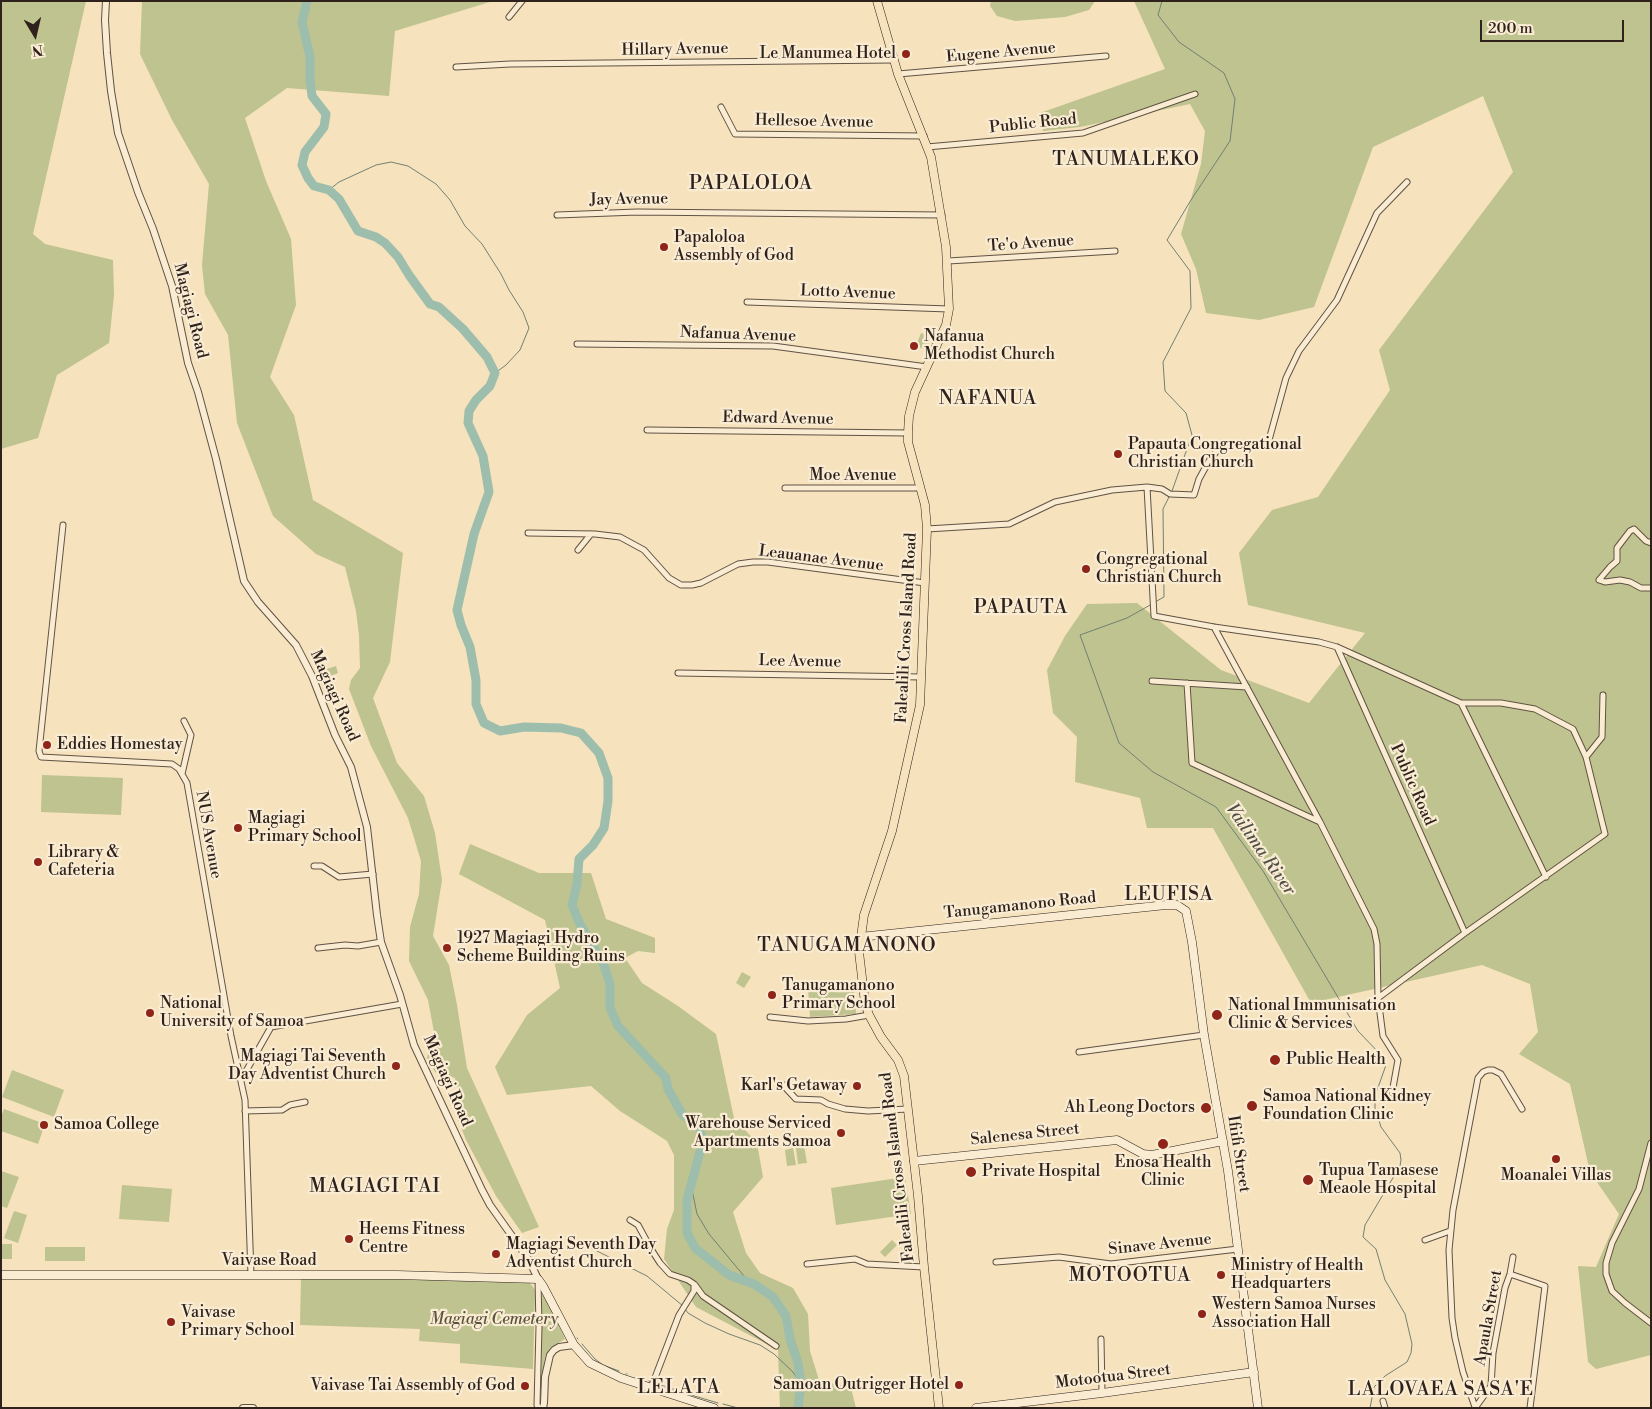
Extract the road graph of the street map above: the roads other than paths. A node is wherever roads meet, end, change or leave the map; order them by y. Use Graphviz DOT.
graph roads {
  1 [pos="106,1"];
  2 [pos="522,1"];
  3 [pos="877,1"];
  4 [pos="509,17"];
  5 [pos="1106,56"];
  6 [pos="893,60"];
  7 [pos="456,66"];
  8 [pos="898,74"];
  9 [pos="1195,94"];
  10 [pos="721,107"];
  11 [pos="924,136"];
  12 [pos="928,147"];
  13 [pos="1407,182"];
  14 [pos="557,215"];
  15 [pos="942,215"];
  16 [pos="1115,251"];
  17 [pos="948,261"];
  18 [pos="747,302"];
  19 [pos="949,309"];
  20 [pos="577,344"];
  21 [pos="927,366"];
  22 [pos="647,430"];
  23 [pos="908,433"];
  24 [pos="1147,487"];
  25 [pos="785,488"];
  26 [pos="920,488"];
  27 [pos="63,525"];
  28 [pos="927,529"];
  29 [pos="528,533"];
  30 [pos="591,534"];
  31 [pos="1651,543"];
  32 [pos="578,550"];
  33 [pos="925,583"];
  34 [pos="1651,588"];
  35 [pos="1214,627"];
  36 [pos="1337,647"];
  37 [pos="678,673"];
  38 [pos="921,676"];
  39 [pos="1152,681"];
  40 [pos="1187,683"];
  41 [pos="1247,687"];
  42 [pos="1603,695"];
  43 [pos="1461,703"];
  44 [pos="184,721"];
  45 [pos="1586,757"];
  46 [pos="182,774"];
  47 [pos="1320,822"];
  48 [pos="314,866"];
  49 [pos="373,874"];
  50 [pos="1546,877"];
  51 [pos="1182,908"];
  52 [pos="1465,933"];
  53 [pos="860,937"];
  54 [pos="381,942"];
  55 [pos="318,948"];
  56 [pos="1378,998"];
  57 [pos="402,1004"];
  58 [pos="869,1015"];
  59 [pos="770,1017"];
  60 [pos="1204,1035"];
  61 [pos="1080,1052"];
  62 [pos="240,1081"];
  63 [pos="782,1084"];
  64 [pos="1392,1092"];
  65 [pos="305,1102"];
  66 [pos="1522,1108"];
  67 [pos="908,1109"];
  68 [pos="246,1110"];
  69 [pos="1223,1141"];
  70 [pos="1651,1143"];
  71 [pos="914,1161"];
  72 [pos="630,1220"];
  73 [pos="1450,1231"];
  74 [pos="1425,1240"];
  75 [pos="1238,1250"];
  76 [pos="1512,1257"];
  77 [pos="996,1262"];
  78 [pos="807,1264"];
  79 [pos="924,1267"];
  80 [pos="1510,1274"];
  81 [pos="1,1275"];
  82 [pos="251,1275"];
  83 [pos="538,1279"];
  84 [pos="694,1284"];
  85 [pos="1651,1323"];
  86 [pos="1101,1339"];
  87 [pos="574,1345"];
  88 [pos="776,1346"];
  89 [pos="1254,1372"];
  90 [pos="651,1388"];
  91 [pos="1102,1393"];
  92 [pos="1383,1401"];
  93 [pos="710,1407"];
  94 [pos="243,1408"];
  95 [pos="253,1408"];
  96 [pos="541,1408"];
  97 [pos="939,1408"];
  98 [pos="976,1408"];
  99 [pos="1258,1408"];
  100 [pos="1385,1408"];
  101 [pos="1475,1408"];
  102 [pos="1530,1408"];
  1 -- 49 [label="street, Magiagi Road"];
  2 -- 4 [label="street"];
  3 -- 6 [label="main road, Falealili Cross Island Road"];
  5 -- 8 [label="street, Eugene Avenue"];
  6 -- 7 [label="street, Hillary Avenue"];
  6 -- 8 [label="main road, Falealili Cross Island Road"];
  8 -- 11 [label="main road, Falealili Cross Island Road"];
  9 -- 12 [label="street, Public Road"];
  10 -- 11 [label="street, Hellesoe Avenue"];
  11 -- 12 [label="main road, Falealili Cross Island Road"];
  12 -- 15 [label="main road, Falealili Cross Island Road"];
  13 -- 24 [label="street"];
  14 -- 15 [label="street, Jay Avenue"];
  15 -- 17 [label="main road, Falealili Cross Island Road"];
  16 -- 17 [label="street, Te'o Avenue"];
  17 -- 19 [label="main road, Falealili Cross Island Road"];
  18 -- 19 [label="street, Lotto Avenue"];
  19 -- 21 [label="main road, Falealili Cross Island Road"];
  20 -- 21 [label="street, Nafanua Avenue"];
  21 -- 23 [label="main road, Falealili Cross Island Road"];
  22 -- 23 [label="street, Edward Avenue"];
  23 -- 26 [label="main road, Falealili Cross Island Road"];
  24 -- 28 [label="street"];
  24 -- 35 [label="street"];
  25 -- 26 [label="street, Moe Avenue"];
  26 -- 28 [label="main road, Falealili Cross Island Road"];
  27 -- 46 [label="street, NUS Avenue"];
  28 -- 33 [label="main road, Falealili Cross Island Road"];
  29 -- 30 [label="street, Leauanae Avenue"];
  30 -- 32 [label="street"];
  30 -- 33 [label="street, Leauanae Avenue"];
  31 -- 34 [label="street"];
  33 -- 38 [label="main road, Falealili Cross Island Road"];
  35 -- 36 [label="street"];
  35 -- 41 [label="street"];
  36 -- 43 [label="street"];
  36 -- 52 [label="street, Public Road"];
  37 -- 38 [label="street, Lee Avenue"];
  38 -- 53 [label="main road, Falealili Cross Island Road"];
  39 -- 40 [label="street"];
  40 -- 41 [label="street"];
  40 -- 47 [label="street"];
  41 -- 47 [label="street"];
  42 -- 45 [label="street"];
  43 -- 45 [label="street"];
  43 -- 50 [label="street"];
  44 -- 46 [label="street"];
  45 -- 50 [label="street"];
  46 -- 62 [label="street, NUS Avenue"];
  47 -- 56 [label="street"];
  48 -- 49 [label="street"];
  49 -- 54 [label="street, Magiagi Road"];
  50 -- 52 [label="street"];
  51 -- 53 [label="main road, Tanugamanono Road"];
  51 -- 60 [label="main road, Ifiifi Street"];
  52 -- 56 [label="street"];
  53 -- 58 [label="main road, Falealili Cross Island Road"];
  54 -- 55 [label="street"];
  54 -- 57 [label="street, Magiagi Road"];
  56 -- 64 [label="street"];
  57 -- 62 [label="street"];
  57 -- 83 [label="street, Magiagi Road"];
  58 -- 59 [label="street"];
  58 -- 67 [label="main road, Falealili Cross Island Road"];
  60 -- 61 [label="street"];
  60 -- 69 [label="main road, Ifiifi Street"];
  62 -- 68 [label="street, NUS Avenue"];
  63 -- 67 [label="street"];
  65 -- 68 [label="street"];
  66 -- 73 [label="street"];
  67 -- 71 [label="main road, Falealili Cross Island Road"];
  68 -- 82 [label="street, NUS Avenue"];
  69 -- 71 [label="main road, Salenesa Street"];
  69 -- 75 [label="main road, Ifiifi Street"];
  70 -- 85 [label="street"];
  71 -- 79 [label="main road, Falealili Cross Island Road"];
  72 -- 84 [label="street"];
  73 -- 74 [label="street"];
  73 -- 101 [label="street"];
  75 -- 77 [label="street, Sinave Avenue"];
  75 -- 89 [label="main road, Ifiifi Street"];
  76 -- 80 [label="street, Apaula Street"];
  78 -- 79 [label="street"];
  79 -- 97 [label="main road, Falealili Cross Island Road"];
  80 -- 101 [label="street, Apaula Street"];
  80 -- 102 [label="street"];
  81 -- 82 [label="main road, Vaivase Road"];
  82 -- 83 [label="main road, Vaivase Road"];
  83 -- 87 [label="main road"];
  83 -- 96 [label="street"];
  84 -- 88 [label="street"];
  84 -- 90 [label="street"];
  86 -- 91 [label="street"];
  87 -- 90 [label="main road"];
  87 -- 96 [label="street"];
  89 -- 91 [label="main road, Motootua Street"];
  89 -- 99 [label="main road, Ifiifi Street"];
  90 -- 93 [label="main road"];
  91 -- 98 [label="main road, Motootua Street"];
  92 -- 100 [label="street"];
  94 -- 95 [label="street"];
}
